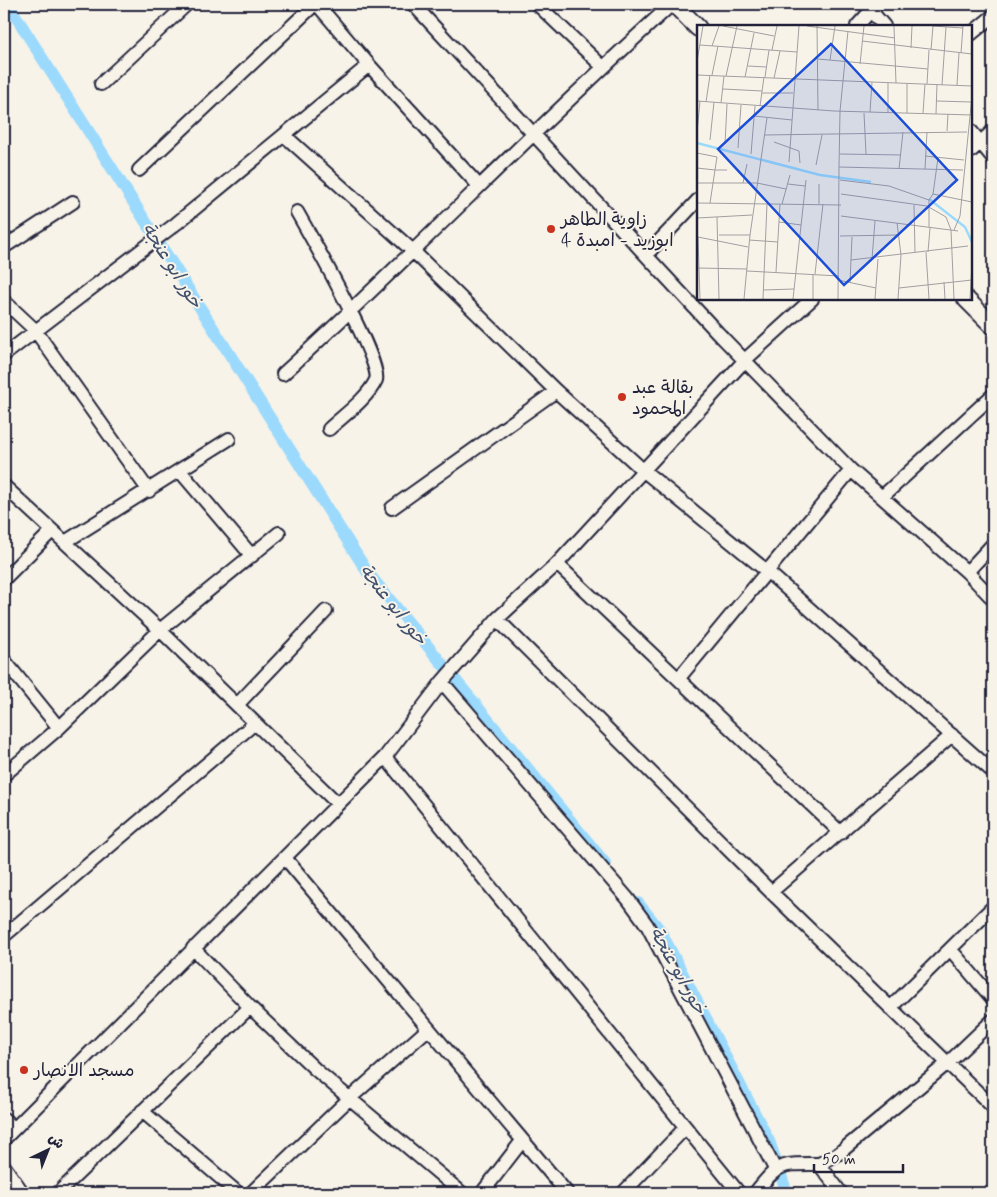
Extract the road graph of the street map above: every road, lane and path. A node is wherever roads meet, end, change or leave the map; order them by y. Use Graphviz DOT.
graph roads {
  1 [pos="187,4"];
  2 [pos="316,4"];
  3 [pos="413,4"];
  4 [pos="537,4"];
  5 [pos="673,4"];
  6 [pos="874,8"];
  7 [pos="993,16"];
  8 [pos="858,25"];
  9 [pos="883,25"];
  10 [pos="697,27"];
  11 [pos="972,33"];
  12 [pos="369,65"];
  13 [pos="603,67"];
  14 [pos="101,84"];
  15 [pos="993,131"];
  16 [pos="533,133"];
  17 [pos="285,136"];
  18 [pos="975,147"];
  19 [pos="993,158"];
  20 [pos="139,170"];
  21 [pos="479,186"];
  22 [pos="697,201"];
  23 [pos="73,202"];
  24 [pos="298,212"];
  25 [pos="4,247"];
  26 [pos="414,252"];
  27 [pos="646,255"];
  28 [pos="811,300"];
  29 [pos="967,300"];
  30 [pos="4,301"];
  31 [pos="350,312"];
  32 [pos="993,326"];
  33 [pos="35,330"];
  34 [pos="4,355"];
  35 [pos="746,360"];
  36 [pos="283,374"];
  37 [pos="556,391"];
  38 [pos="993,395"];
  39 [pos="329,429"];
  40 [pos="229,439"];
  41 [pos="851,470"];
  42 [pos="180,471"];
  43 [pos="644,471"];
  44 [pos="4,486"];
  45 [pos="149,491"];
  46 [pos="882,496"];
  47 [pos="392,508"];
  48 [pos="52,531"];
  49 [pos="279,533"];
  50 [pos="65,542"];
  51 [pos="993,544"];
  52 [pos="252,556"];
  53 [pos="557,564"];
  54 [pos="768,572"];
  55 [pos="967,572"];
  56 [pos="4,579"];
  57 [pos="993,600"];
  58 [pos="326,611"];
  59 [pos="498,619"];
  60 [pos="160,630"];
  61 [pos="4,660"];
  62 [pos="679,678"];
  63 [pos="442,682"];
  64 [pos="238,705"];
  65 [pos="255,723"];
  66 [pos="59,728"];
  67 [pos="952,735"];
  68 [pos="385,757"];
  69 [pos="993,772"];
  70 [pos="4,775"];
  71 [pos="338,804"];
  72 [pos="841,833"];
  73 [pos="286,859"];
  74 [pos="771,892"];
  75 [pos="993,907"];
  76 [pos="4,936"];
  77 [pos="193,948"];
  78 [pos="950,949"];
  79 [pos="993,999"];
  80 [pos="250,1007"];
  81 [pos="890,1008"];
  82 [pos="993,1020"];
  83 [pos="428,1029"];
  84 [pos="949,1062"];
  85 [pos="349,1099"];
  86 [pos="993,1107"];
  87 [pos="142,1111"];
  88 [pos="4,1119"];
  89 [pos="685,1128"];
  90 [pos="14,1130"];
  91 [pos="4,1139"];
  92 [pos="522,1141"];
  93 [pos="819,1164"];
  94 [pos="4,1166"];
  95 [pos="775,1169"];
  96 [pos="22,1193"];
  97 [pos="58,1193"];
  98 [pos="238,1193"];
  99 [pos="251,1193"];
  100 [pos="462,1193"];
  101 [pos="482,1193"];
  102 [pos="567,1193"];
  103 [pos="623,1193"];
  104 [pos="739,1193"];
  105 [pos="755,1193"];
  106 [pos="841,1193"];
  1 -- 14 [label="street"];
  2 -- 12 [label="street"];
  2 -- 20 [label="street"];
  3 -- 16 [label="street"];
  4 -- 13 [label="street"];
  5 -- 10 [label="street"];
  5 -- 13 [label="street"];
  6 -- 8 [label="street"];
  6 -- 9 [label="street"];
  7 -- 11 [label="street"];
  12 -- 17 [label="street"];
  12 -- 21 [label="street"];
  13 -- 16 [label="street"];
  15 -- 18 [label="street"];
  16 -- 21 [label="street"];
  16 -- 27 [label="street"];
  17 -- 26 [label="street"];
  17 -- 33 [label="street"];
  18 -- 19 [label="street"];
  21 -- 26 [label="street"];
  22 -- 27 [label="street"];
  23 -- 25 [label="street"];
  24 -- 31 [label="street"];
  26 -- 31 [label="street"];
  26 -- 37 [label="street"];
  27 -- 35 [label="street"];
  28 -- 35 [label="street"];
  29 -- 32 [label="street"];
  30 -- 33 [label="street"];
  31 -- 36 [label="street"];
  31 -- 39 [label="street"];
  33 -- 34 [label="street"];
  33 -- 45 [label="street"];
  35 -- 41 [label="street"];
  35 -- 43 [label="street"];
  37 -- 43 [label="street"];
  37 -- 47 [label="street"];
  38 -- 46 [label="street"];
  40 -- 42 [label="street"];
  41 -- 46 [label="street"];
  41 -- 54 [label="street"];
  42 -- 45 [label="street"];
  42 -- 52 [label="street"];
  43 -- 53 [label="street"];
  43 -- 54 [label="street"];
  44 -- 48 [label="street"];
  45 -- 50 [label="street"];
  46 -- 55 [label="street"];
  48 -- 50 [label="street"];
  48 -- 56 [label="street"];
  49 -- 52 [label="street"];
  50 -- 60 [label="street"];
  51 -- 55 [label="street"];
  52 -- 60 [label="street"];
  53 -- 59 [label="street"];
  53 -- 62 [label="street"];
  54 -- 62 [label="street"];
  54 -- 67 [label="street"];
  55 -- 57 [label="street"];
  58 -- 64 [label="street"];
  59 -- 63 [label="street"];
  59 -- 74 [label="street"];
  60 -- 64 [label="street"];
  60 -- 66 [label="street"];
  61 -- 66 [label="street"];
  62 -- 72 [label="street"];
  63 -- 68 [label="street"];
  63 -- 95 [label="street"];
  64 -- 65 [label="street"];
  65 -- 71 [label="street"];
  65 -- 76 [label="street"];
  66 -- 70 [label="street"];
  67 -- 69 [label="street"];
  67 -- 72 [label="street"];
  68 -- 71 [label="street"];
  68 -- 89 [label="street"];
  71 -- 73 [label="street"];
  72 -- 74 [label="street"];
  73 -- 77 [label="street"];
  73 -- 83 [label="street"];
  74 -- 81 [label="street"];
  75 -- 78 [label="street"];
  77 -- 80 [label="street"];
  77 -- 90 [label="street"];
  78 -- 79 [label="street"];
  78 -- 81 [label="street"];
  80 -- 85 [label="street"];
  80 -- 87 [label="street"];
  81 -- 84 [label="street"];
  82 -- 84 [label="street"];
  83 -- 85 [label="street"];
  83 -- 92 [label="street"];
  84 -- 86 [label="street"];
  84 -- 93 [label="street"];
  85 -- 99 [label="street"];
  85 -- 100 [label="street"];
  87 -- 97 [label="street"];
  87 -- 98 [label="street"];
  88 -- 90 [label="street"];
  89 -- 103 [label="street"];
  89 -- 104 [label="street"];
  90 -- 91 [label="street"];
  92 -- 101 [label="street"];
  92 -- 102 [label="street"];
  93 -- 95 [label="street"];
  93 -- 106 [label="street"];
  94 -- 96 [label="street"];
  95 -- 105 [label="street"];
}
